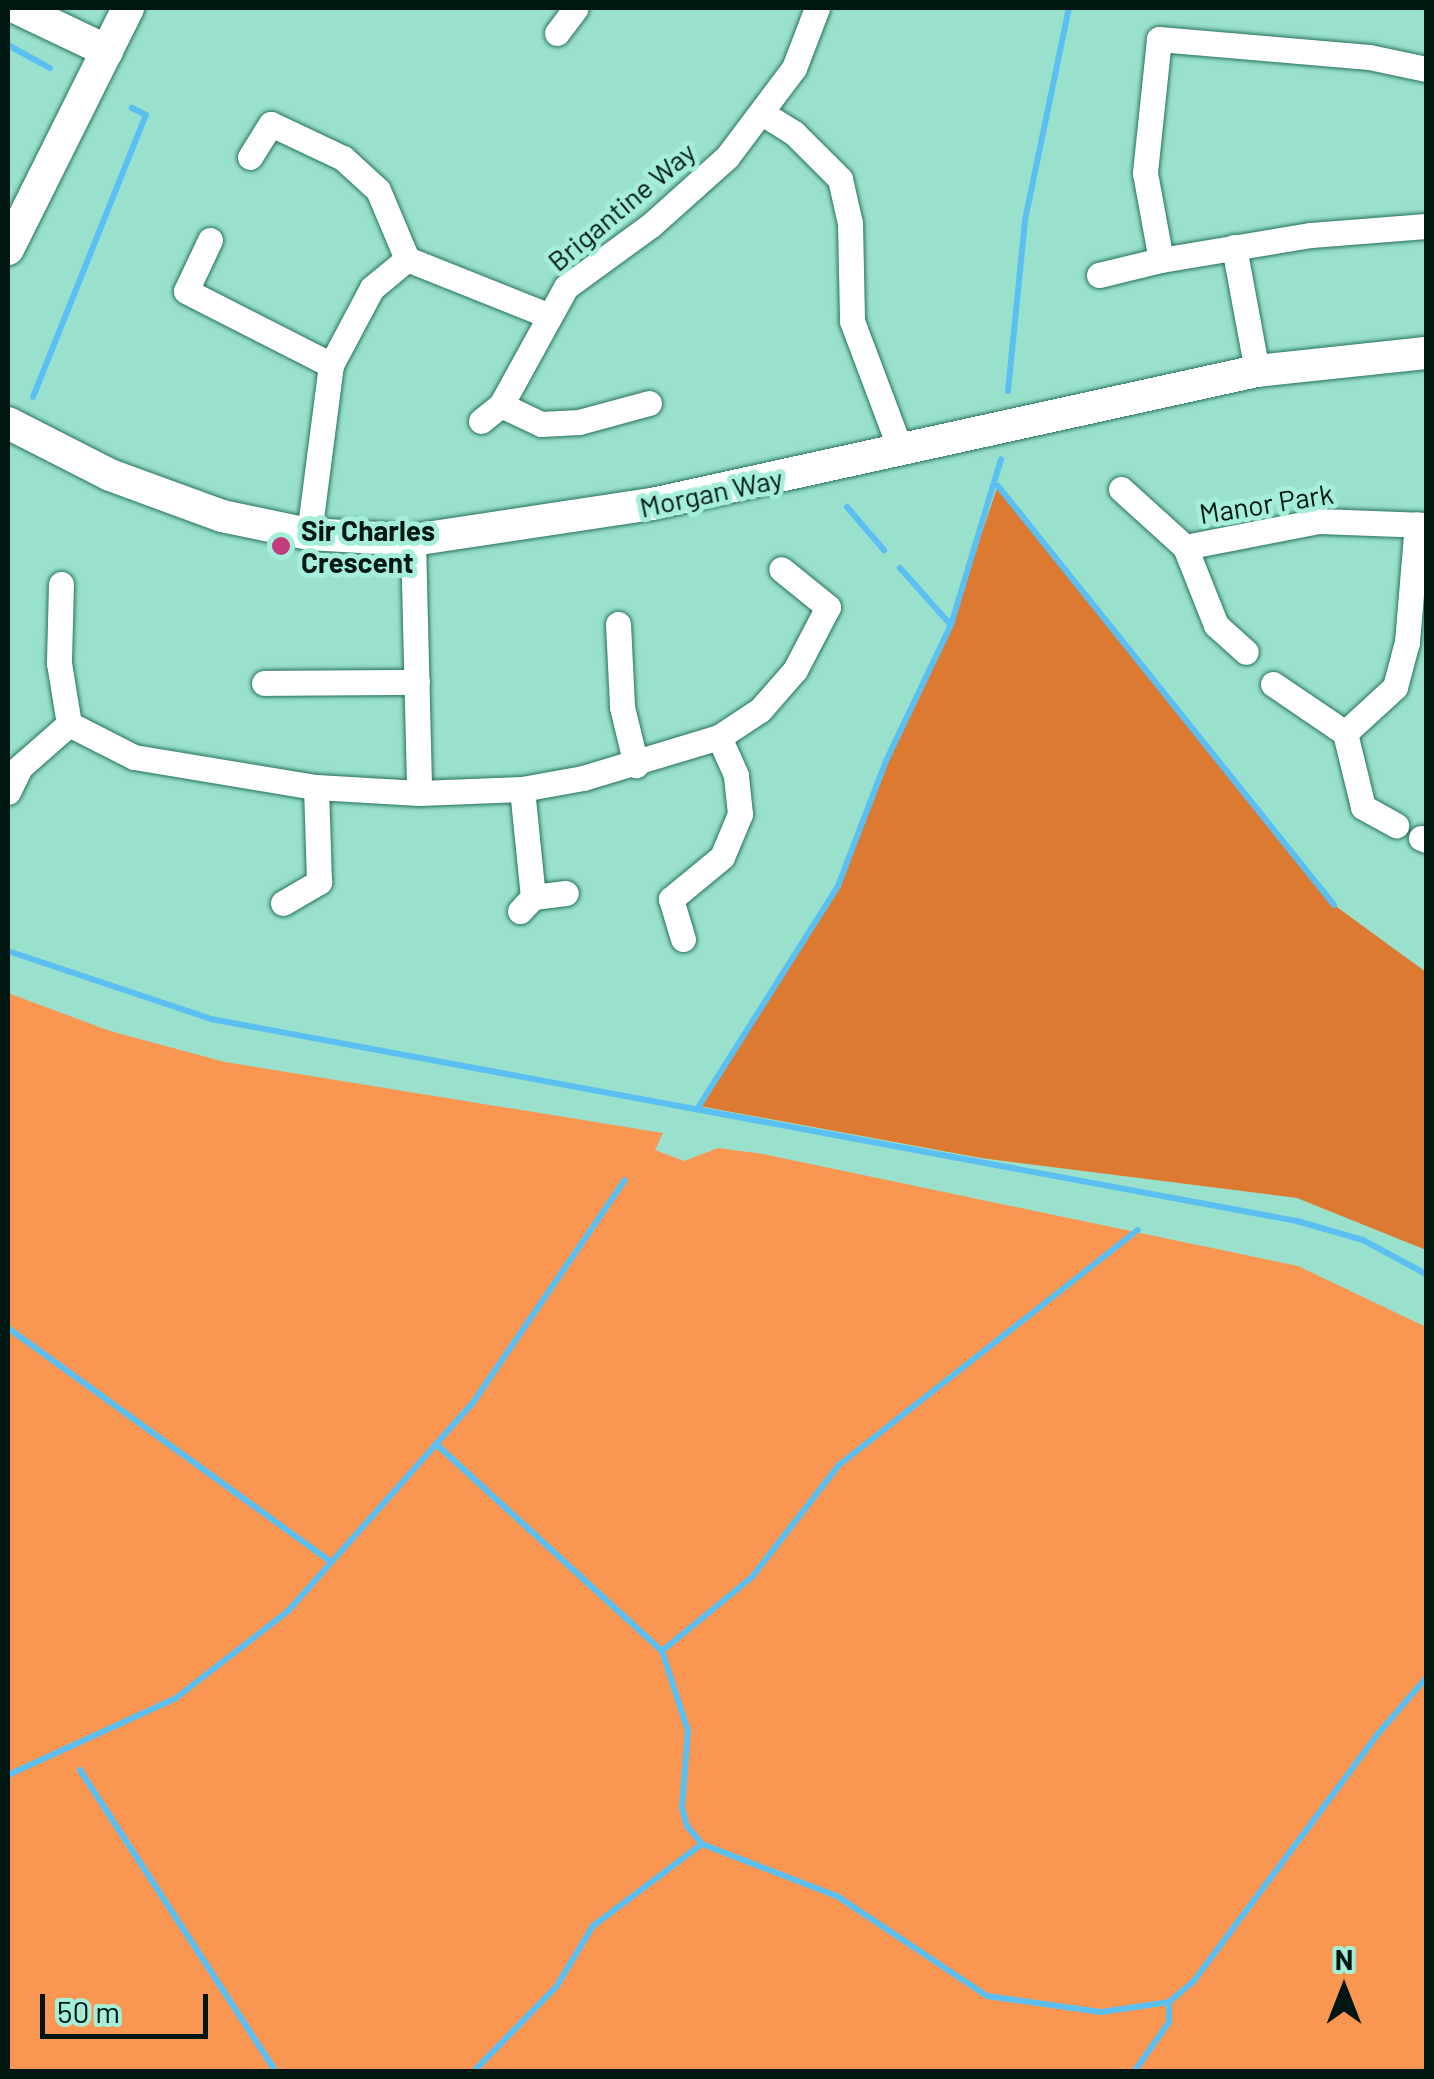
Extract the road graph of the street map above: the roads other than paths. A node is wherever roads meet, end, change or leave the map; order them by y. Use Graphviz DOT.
graph roads {
  1 [pos="16,8"];
  2 [pos="128,8"];
  3 [pos="576,8"];
  4 [pos="817,8"];
  5 [pos="557,33"];
  6 [pos="107,51"];
  7 [pos="1426,69"];
  8 [pos="762,113"];
  9 [pos="250,157"];
  10 [pos="1426,226"];
  11 [pos="210,240"];
  12 [pos="8,248"];
  13 [pos="1234,248"];
  14 [pos="407,260"];
  15 [pos="1161,260"];
  16 [pos="1098,275"];
  17 [pos="547,315"];
  18 [pos="1426,354"];
  19 [pos="331,365"];
  20 [pos="1257,371"];
  21 [pos="649,403"];
  22 [pos="8,424"];
  23 [pos="900,449"];
  24 [pos="1120,489"];
  25 [pos="1422,525"];
  26 [pos="309,534"];
  27 [pos="412,540"];
  28 [pos="1185,547"];
  29 [pos="781,569"];
  30 [pos="61,584"];
  31 [pos="618,624"];
  32 [pos="1246,652"];
  33 [pos="417,682"];
  34 [pos="264,683"];
  35 [pos="1273,684"];
  36 [pos="69,724"];
  37 [pos="1345,733"];
  38 [pos="720,737"];
  39 [pos="636,764"];
  40 [pos="316,787"];
  41 [pos="522,788"];
  42 [pos="8,792"];
  43 [pos="419,793"];
  44 [pos="1396,825"];
  45 [pos="566,894"];
  46 [pos="283,903"];
  47 [pos="684,939"];
  1 -- 6 [label="street"];
  2 -- 6 [label="street"];
  3 -- 5 [label="street"];
  4 -- 8 [label="street, Brigantine Way"];
  6 -- 12 [label="street"];
  7 -- 15 [label="street"];
  8 -- 17 [label="street, Brigantine Way"];
  8 -- 23 [label="street"];
  9 -- 14 [label="street"];
  10 -- 13 [label="street"];
  11 -- 19 [label="street"];
  13 -- 15 [label="street"];
  13 -- 20 [label="street"];
  14 -- 17 [label="street"];
  14 -- 19 [label="street"];
  15 -- 16 [label="street"];
  17 -- 21 [label="street, Brigantine Way"];
  18 -- 20 [label="street, Morgan Way"];
  19 -- 26 [label="street"];
  20 -- 23 [label="street, Morgan Way"];
  22 -- 26 [label="street, Morgan Way"];
  23 -- 27 [label="street, Morgan Way"];
  24 -- 28 [label="street, Manor Park"];
  25 -- 28 [label="street, Manor Park"];
  25 -- 37 [label="street, Manor Park"];
  26 -- 27 [label="street, Morgan Way"];
  27 -- 33 [label="street"];
  28 -- 32 [label="street, Manor Park"];
  29 -- 38 [label="street"];
  30 -- 36 [label="street"];
  31 -- 39 [label="street"];
  33 -- 34 [label="street"];
  33 -- 43 [label="street"];
  35 -- 37 [label="street"];
  36 -- 40 [label="street"];
  36 -- 42 [label="street"];
  37 -- 44 [label="street"];
  38 -- 39 [label="street"];
  38 -- 47 [label="street"];
  39 -- 41 [label="street"];
  40 -- 43 [label="street"];
  40 -- 46 [label="street"];
  41 -- 43 [label="street"];
  41 -- 45 [label="street"];
}
